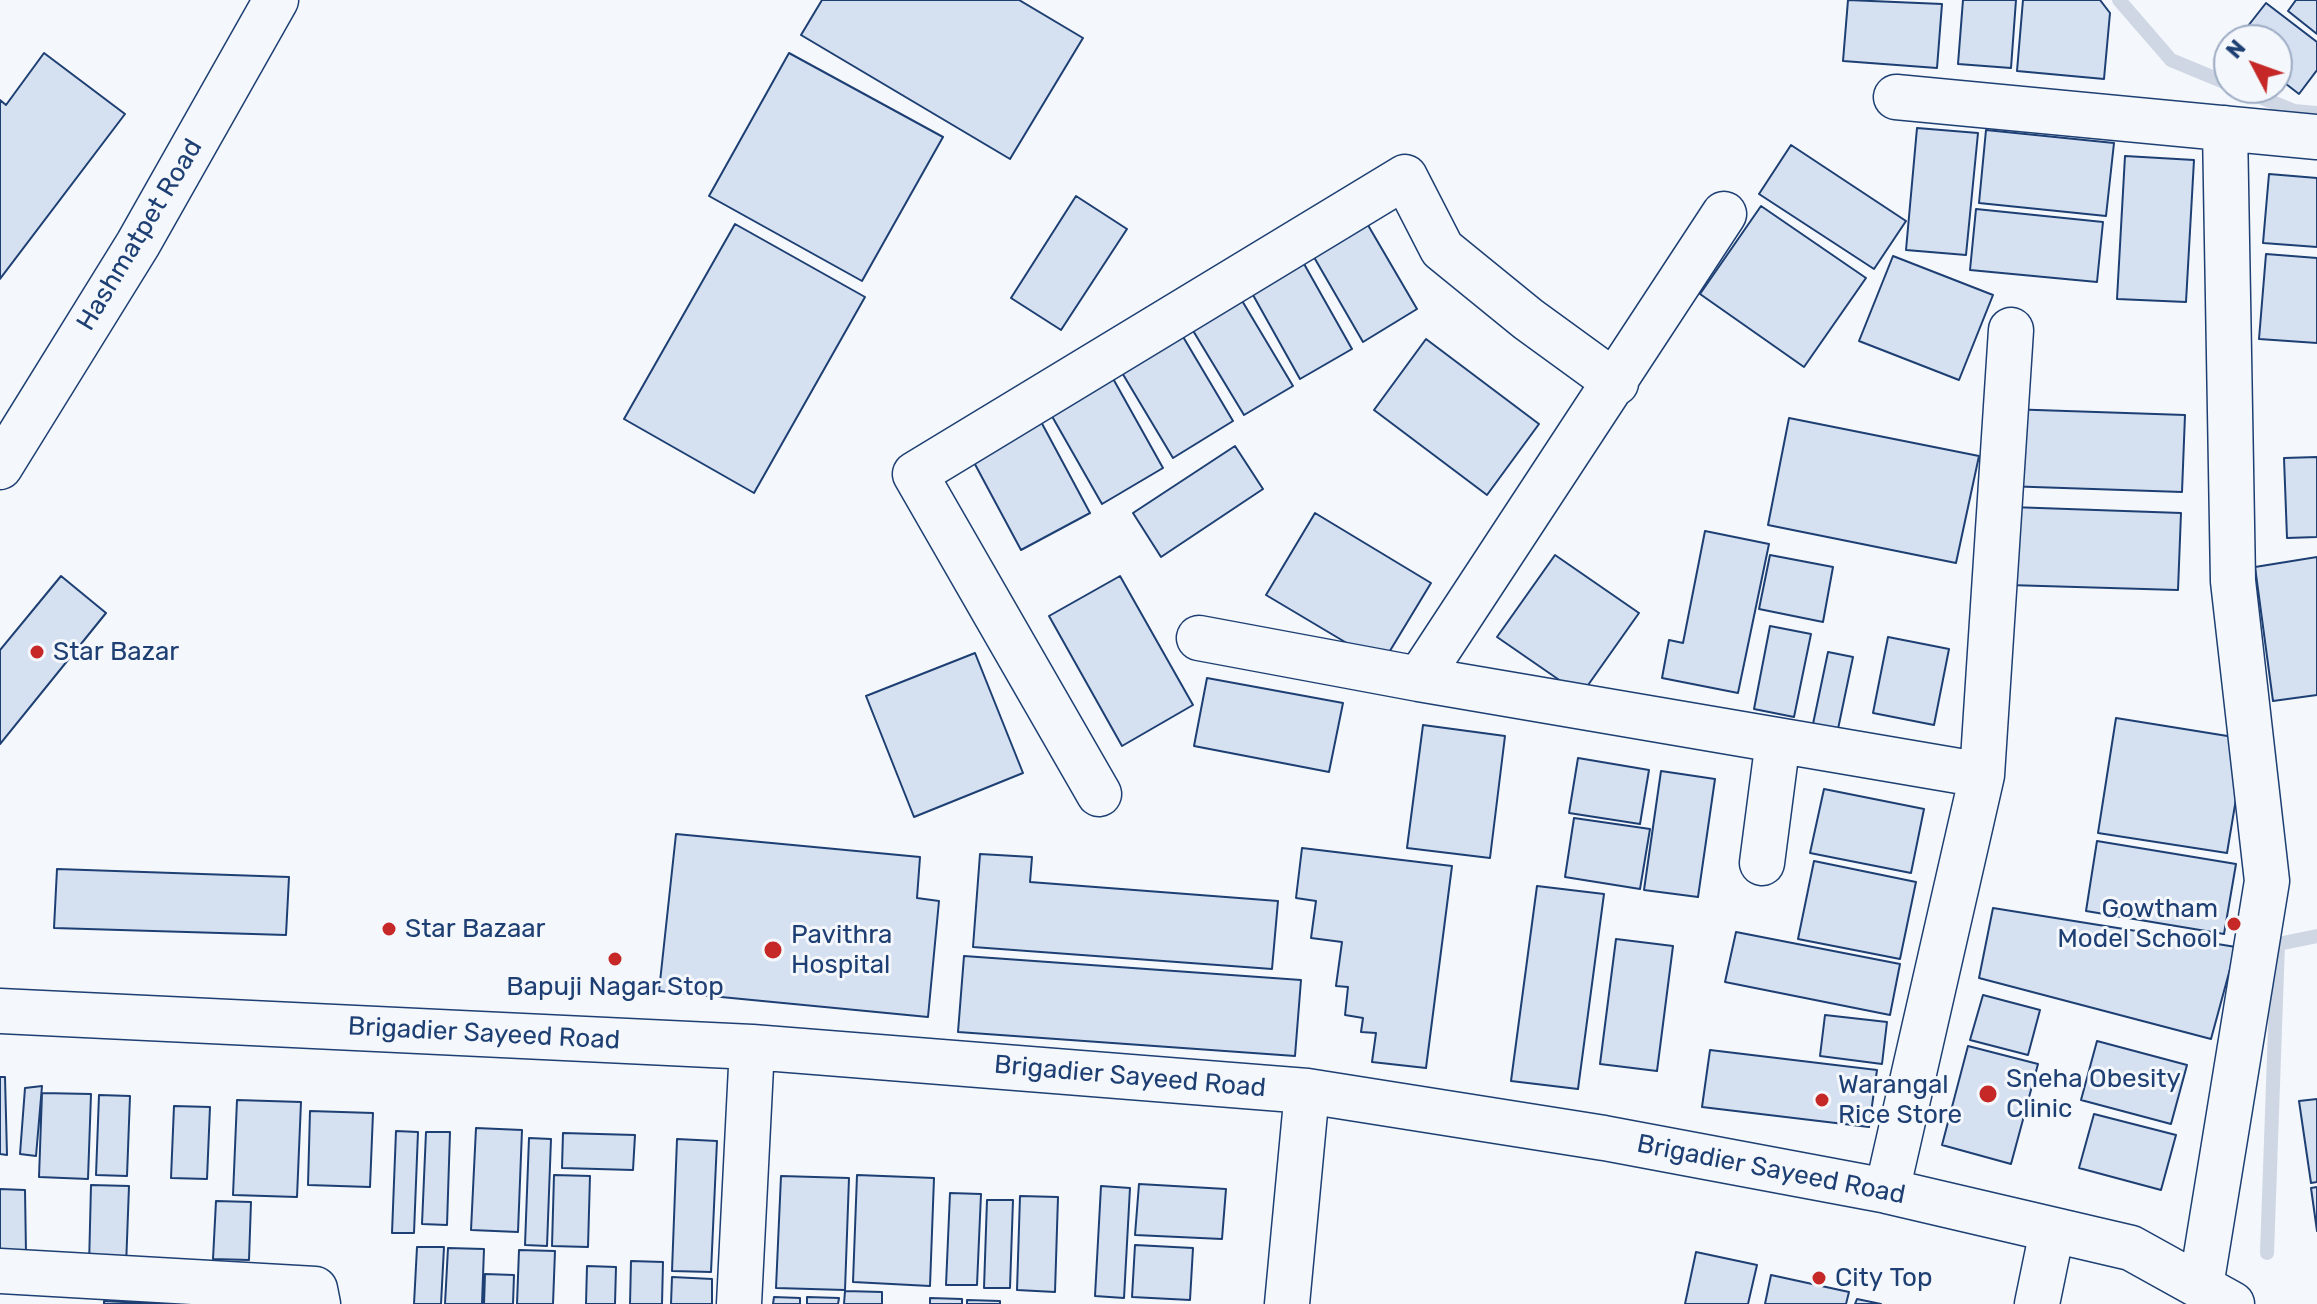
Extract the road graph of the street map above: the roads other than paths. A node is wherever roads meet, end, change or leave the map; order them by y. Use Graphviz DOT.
graph roads {
  1 [pos="276,0"];
  2 [pos="1896,97"];
  3 [pos="2225,128"];
  4 [pos="2317,137"];
  5 [pos="1724,214"];
  6 [pos="2011,330"];
  7 [pos="1616,383"];
  8 [pos="0,467"];
  9 [pos="1199,638"];
  10 [pos="1419,679"];
  11 [pos="1778,740"];
  12 [pos="1982,775"];
  13 [pos="1099,794"];
  14 [pos="1762,863"];
  15 [pos="0,1011"];
  16 [pos="752,1047"];
  17 [pos="1307,1091"];
  18 [pos="1887,1191"];
  19 [pos="2052,1231"];
  20 [pos="0,1271"];
  21 [pos="2216,1295"];
  22 [pos="318,1304"];
  23 [pos="739,1304"];
  24 [pos="1287,1304"];
  25 [pos="2037,1304"];
  1 -- 8 [label="street, Hashmatpet Road"];
  2 -- 3 [label="street"];
  3 -- 4 [label="street"];
  3 -- 21 [label="street"];
  5 -- 7 [label="street"];
  6 -- 12 [label="street"];
  7 -- 10 [label="street"];
  7 -- 13 [label="street"];
  9 -- 10 [label="street"];
  10 -- 11 [label="street"];
  11 -- 12 [label="street"];
  11 -- 14 [label="street"];
  12 -- 18 [label="street"];
  15 -- 16 [label="street, Brigadier Sayeed Road"];
  16 -- 17 [label="street, Brigadier Sayeed Road"];
  16 -- 23 [label="street"];
  17 -- 18 [label="street, Brigadier Sayeed Road"];
  17 -- 24 [label="street"];
  18 -- 19 [label="street, Brigadier Sayeed Road"];
  19 -- 21 [label="street, Brigadier Sayeed Road"];
  19 -- 25 [label="street"];
  20 -- 22 [label="street"];
}
